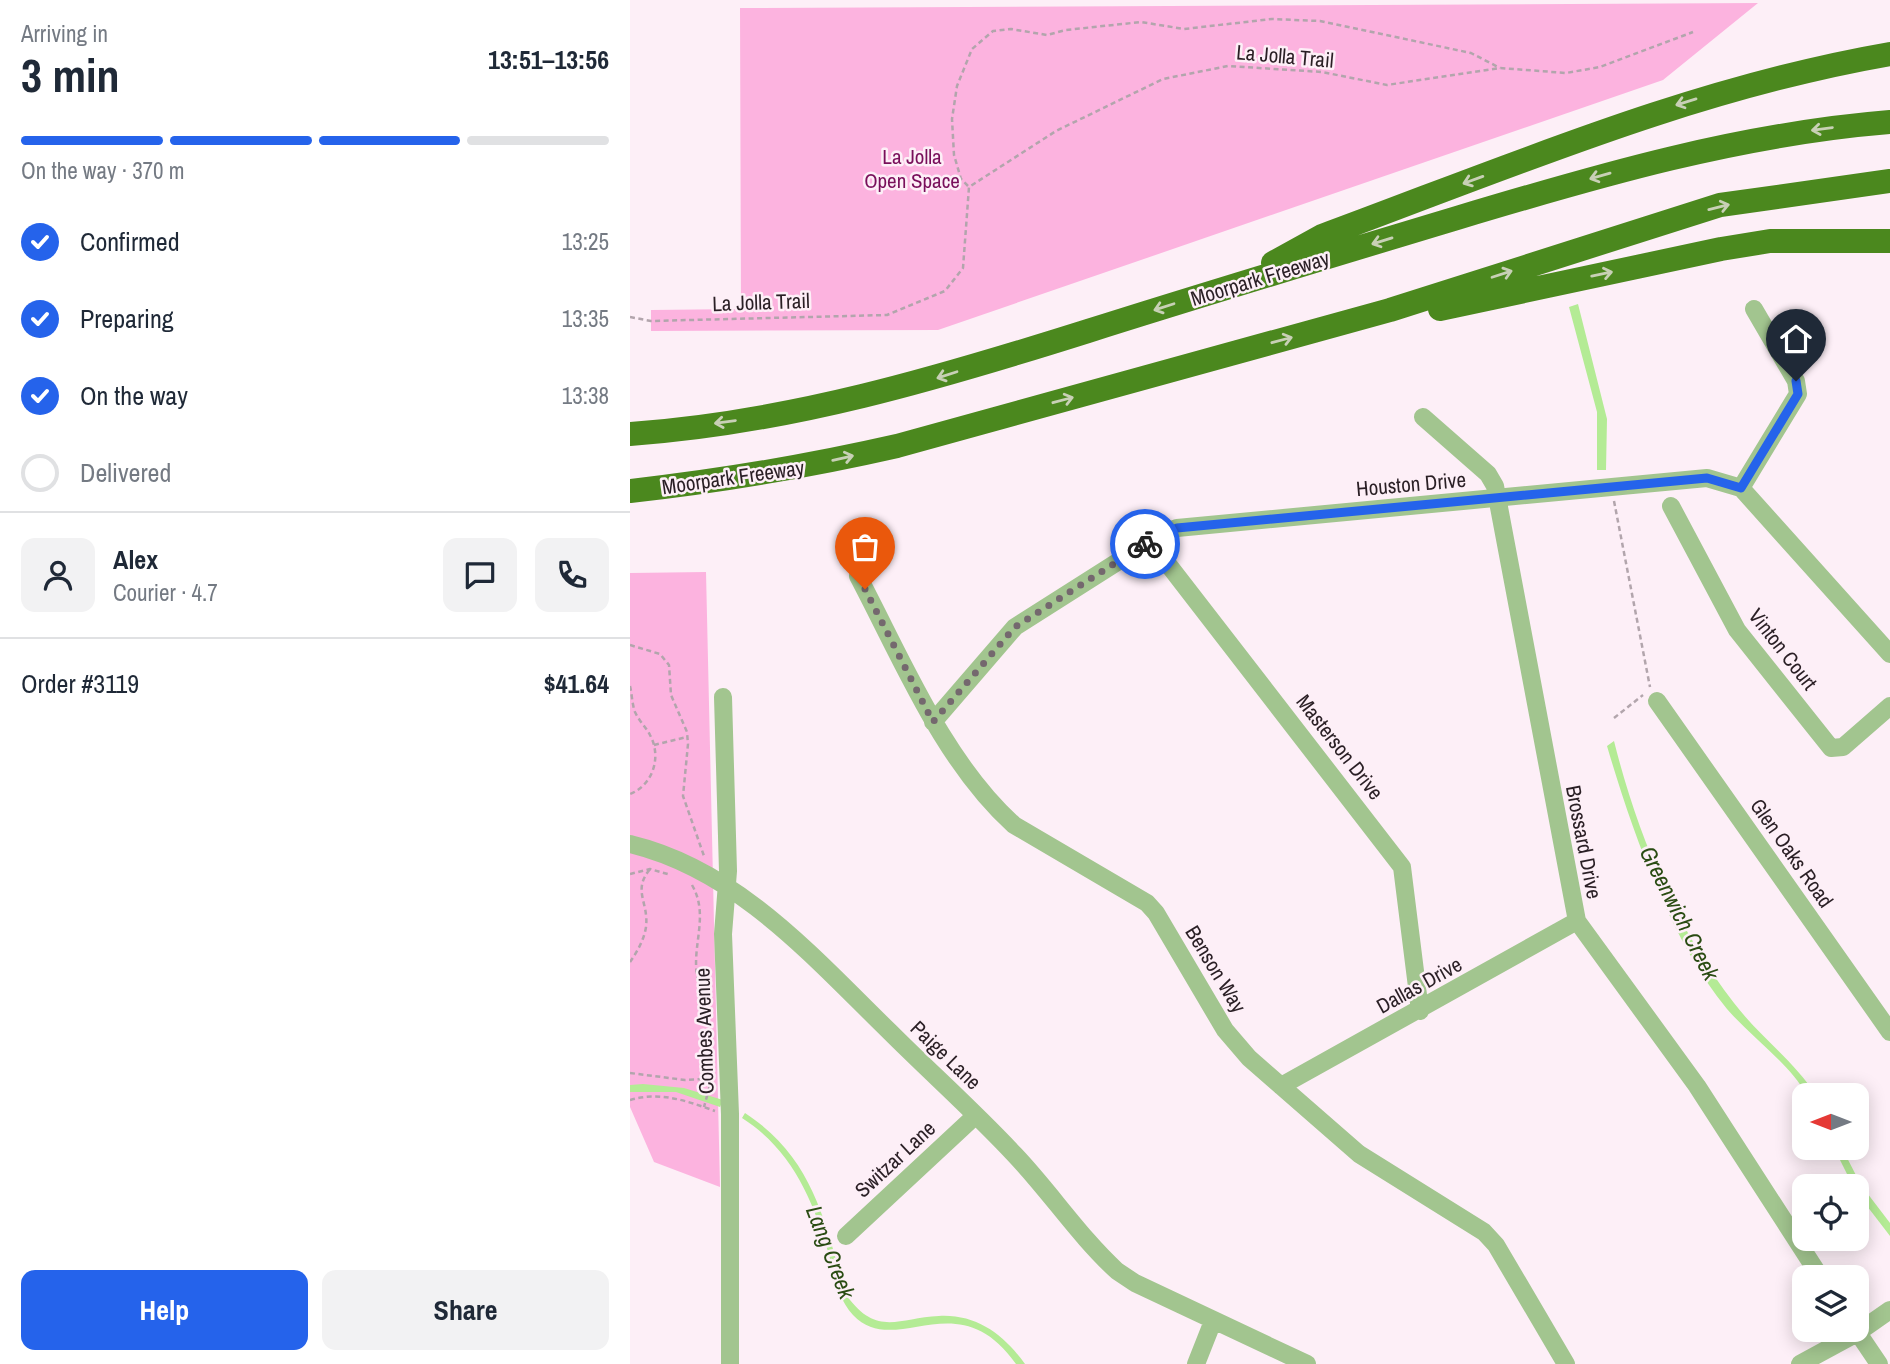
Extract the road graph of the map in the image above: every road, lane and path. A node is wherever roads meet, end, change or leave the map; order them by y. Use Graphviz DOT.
graph roads {
  1 [pos="1693,32"];
  2 [pos="1890,54"];
  3 [pos="1500,68"];
  4 [pos="1890,122"];
  5 [pos="1890,181"];
  6 [pos="969,187"];
  7 [pos="1890,242"];
  8 [pos="1229,286"];
  9 [pos="1754,309"];
  10 [pos="1390,310"];
  11 [pos="630,317"];
  12 [pos="1423,417"];
  13 [pos="630,434"];
  14 [pos="1611,487"];
  15 [pos="1741,488"];
  16 [pos="630,491"];
  17 [pos="1497,499"];
  18 [pos="1671,506"];
  19 [pos="1150,541"];
  20 [pos="858,576"];
  21 [pos="630,645"];
  22 [pos="1890,654"];
  23 [pos="630,686"];
  24 [pos="1654,695"];
  25 [pos="723,697"];
  26 [pos="1890,706"];
  27 [pos="1614,718"];
  28 [pos="933,722"];
  29 [pos="687,737"];
  30 [pos="654,745"];
  31 [pos="630,794"];
  32 [pos="630,844"];
  33 [pos="650,869"];
  34 [pos="701,869"];
  35 [pos="630,874"];
  36 [pos="678,878"];
  37 [pos="685,881"];
  38 [pos="727,884"];
  39 [pos="1577,921"];
  40 [pos="630,962"];
  41 [pos="711,1010"];
  42 [pos="1420,1011"];
  43 [pos="1890,1031"];
  44 [pos="630,1073"];
  45 [pos="1281,1086"];
  46 [pos="630,1100"];
  47 [pos="704,1105"];
  48 [pos="730,1114"];
  49 [pos="975,1116"];
  50 [pos="846,1236"];
  51 [pos="1813,1265"];
  52 [pos="1890,1310"];
  53 [pos="1213,1321"];
  54 [pos="1869,1323"];
  55 [pos="1837,1342"];
  56 [pos="1864,1342"];
  57 [pos="730,1364"];
  58 [pos="1196,1364"];
  59 [pos="1307,1364"];
  60 [pos="1566,1364"];
  61 [pos="1800,1364"];
  62 [pos="1879,1364"];
  1 -- 3 [label="path, La Jolla Trail"];
  2 -- 8 [label="highway, one-way"];
  3 -- 6 [label="path, La Jolla Trail"];
  3 -- 6 [label="path, La Jolla Trail"];
  4 -- 8 [label="highway, Moorpark Freeway, one-way"];
  10 -- 5 [label="highway, Moorpark Freeway, one-way"];
  6 -- 11 [label="path, La Jolla Trail"];
  10 -- 7 [label="highway, one-way"];
  8 -- 13 [label="highway, Moorpark Freeway, one-way"];
  9 -- 15 [label="street"];
  16 -- 10 [label="highway, Moorpark Freeway, one-way"];
  12 -- 17 [label="street, Brossard Drive"];
  14 -- 15 [label="street, Houston Drive"];
  14 -- 17 [label="street, Houston Drive"];
  14 -- 24 [label="path"];
  15 -- 22 [label="street"];
  17 -- 19 [label="street, Houston Drive"];
  17 -- 39 [label="street, Brossard Drive"];
  18 -- 26 [label="street, Vinton Court"];
  19 -- 28 [label="street, Houston Drive"];
  19 -- 42 [label="street, Masterson Drive"];
  20 -- 28 [label="street, Benson Way"];
  21 -- 29 [label="path"];
  23 -- 30 [label="path"];
  24 -- 27 [label="path"];
  24 -- 43 [label="street, Glen Oaks Road"];
  25 -- 38 [label="street, Combes Avenue"];
  28 -- 45 [label="street, Benson Way"];
  29 -- 30 [label="path"];
  29 -- 34 [label="path"];
  30 -- 31 [label="path"];
  32 -- 34 [label="street, Paige Lane"];
  33 -- 35 [label="path"];
  33 -- 36 [label="path"];
  33 -- 40 [label="path"];
  34 -- 38 [label="street, Paige Lane"];
  37 -- 41 [label="path"];
  38 -- 48 [label="street, Combes Avenue"];
  38 -- 49 [label="street, Paige Lane"];
  39 -- 42 [label="street, Dallas Drive"];
  39 -- 51 [label="street, Brossard Drive"];
  42 -- 45 [label="street, Dallas Drive"];
  44 -- 47 [label="path"];
  45 -- 60 [label="street, Benson Way"];
  46 -- 47 [label="path"];
  47 -- 48 [label="path"];
  48 -- 57 [label="street, Combes Avenue"];
  49 -- 50 [label="street, Switzar Lane"];
  49 -- 53 [label="street, Paige Lane"];
  52 -- 54 [label="street"];
  53 -- 58 [label="street"];
  53 -- 59 [label="street, Paige Lane"];
  55 -- 61 [label="street"];
  56 -- 62 [label="street"];
}
